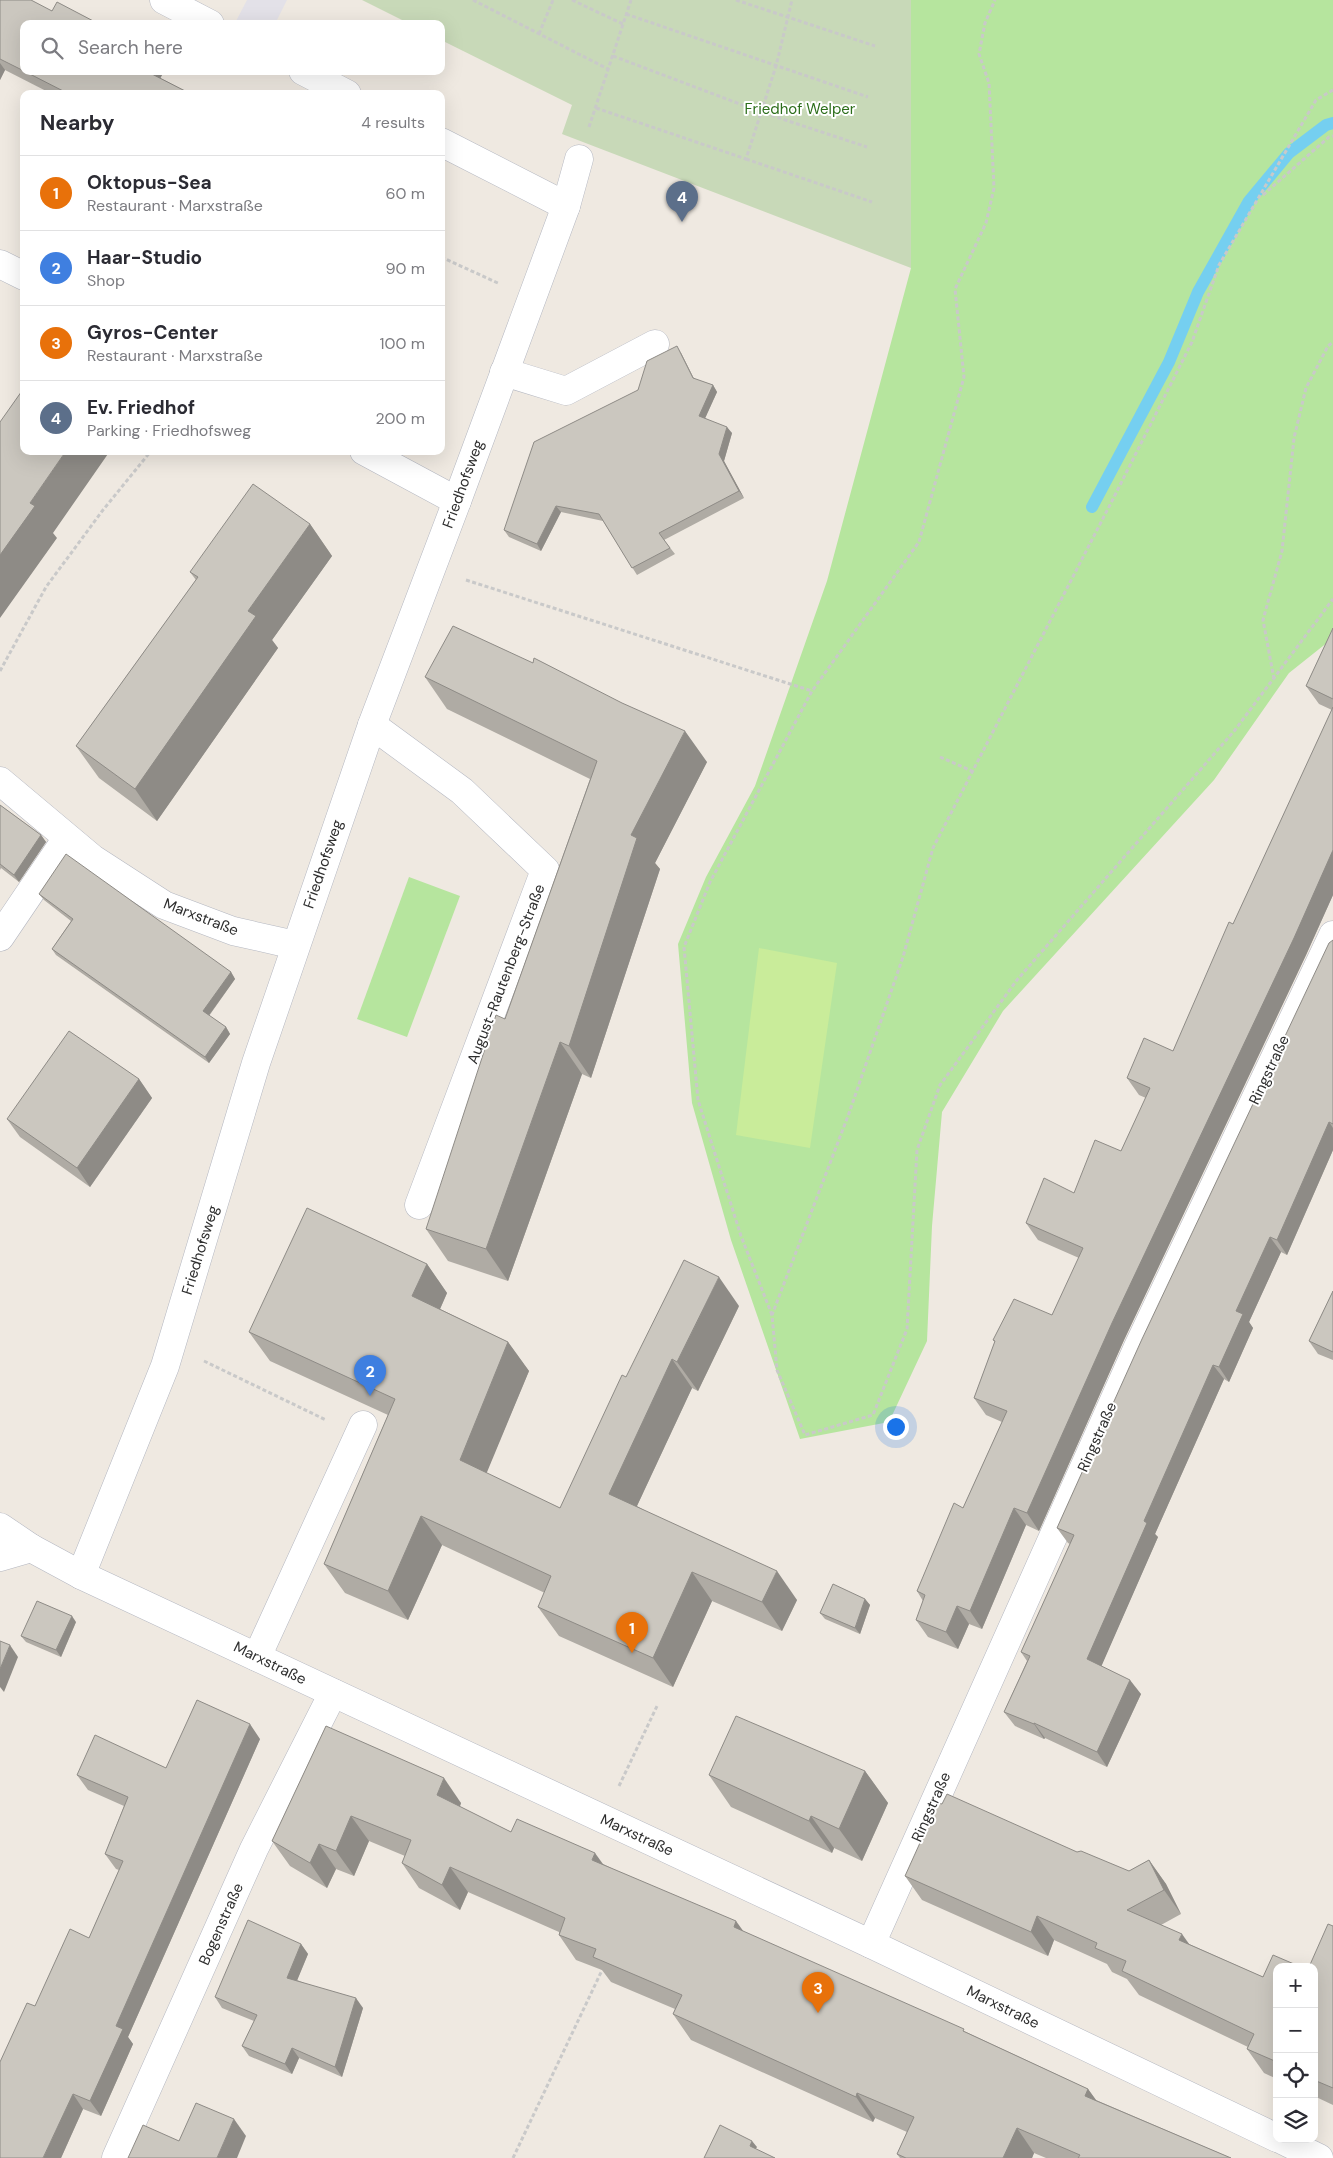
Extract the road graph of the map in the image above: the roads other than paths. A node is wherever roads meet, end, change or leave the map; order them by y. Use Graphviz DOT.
graph roads {
  1 [pos="164,0"];
  2 [pos="202,20"];
  3 [pos="311,75"];
  4 [pos="339,90"];
  5 [pos="445,144"];
  6 [pos="579,158"];
  7 [pos="566,206"];
  8 [pos="0,264"];
  9 [pos="20,274"];
  10 [pos="655,344"];
  11 [pos="504,372"];
  12 [pos="371,455"];
  13 [pos="457,501"];
  14 [pos="372,725"];
  15 [pos="0,781"];
  16 [pos="66,838"];
  17 [pos="1333,935"];
  18 [pos="0,937"];
  19 [pos="294,945"];
  20 [pos="419,1205"];
  21 [pos="361,1430"];
  22 [pos="0,1527"];
  23 [pos="31,1548"];
  24 [pos="0,1557"];
  25 [pos="81,1575"];
  26 [pos="257,1657"];
  27 [pos="333,1694"];
  28 [pos="871,1944"];
  29 [pos="1273,2136"];
  30 [pos="1288,2143"];
  31 [pos="116,2158"];
  32 [pos="1319,2158"];
  1 -- 2 [label="street"];
  3 -- 4 [label="street"];
  5 -- 7 [label="street"];
  6 -- 7 [label="street, Friedhofsweg"];
  7 -- 11 [label="street, Friedhofsweg"];
  8 -- 9 [label="street"];
  10 -- 11 [label="street"];
  11 -- 13 [label="street, Friedhofsweg"];
  12 -- 13 [label="street"];
  13 -- 14 [label="street, Friedhofsweg"];
  14 -- 19 [label="street, Friedhofsweg"];
  14 -- 20 [label="street, August-Rautenberg-Straße"];
  15 -- 16 [label="street, Marxstraße"];
  16 -- 18 [label="street"];
  16 -- 19 [label="street, Marxstraße"];
  17 -- 28 [label="street, Ringstraße"];
  19 -- 25 [label="street, Friedhofsweg"];
  21 -- 26 [label="street"];
  22 -- 23 [label="street, Marxstraße"];
  23 -- 24 [label="street"];
  23 -- 25 [label="street, Marxstraße"];
  25 -- 26 [label="street, Marxstraße"];
  26 -- 27 [label="street, Marxstraße"];
  27 -- 28 [label="street, Marxstraße"];
  27 -- 31 [label="street, Bogenstraße"];
  28 -- 29 [label="street, Marxstraße"];
  30 -- 32 [label="street, Marxstraße"];
}
